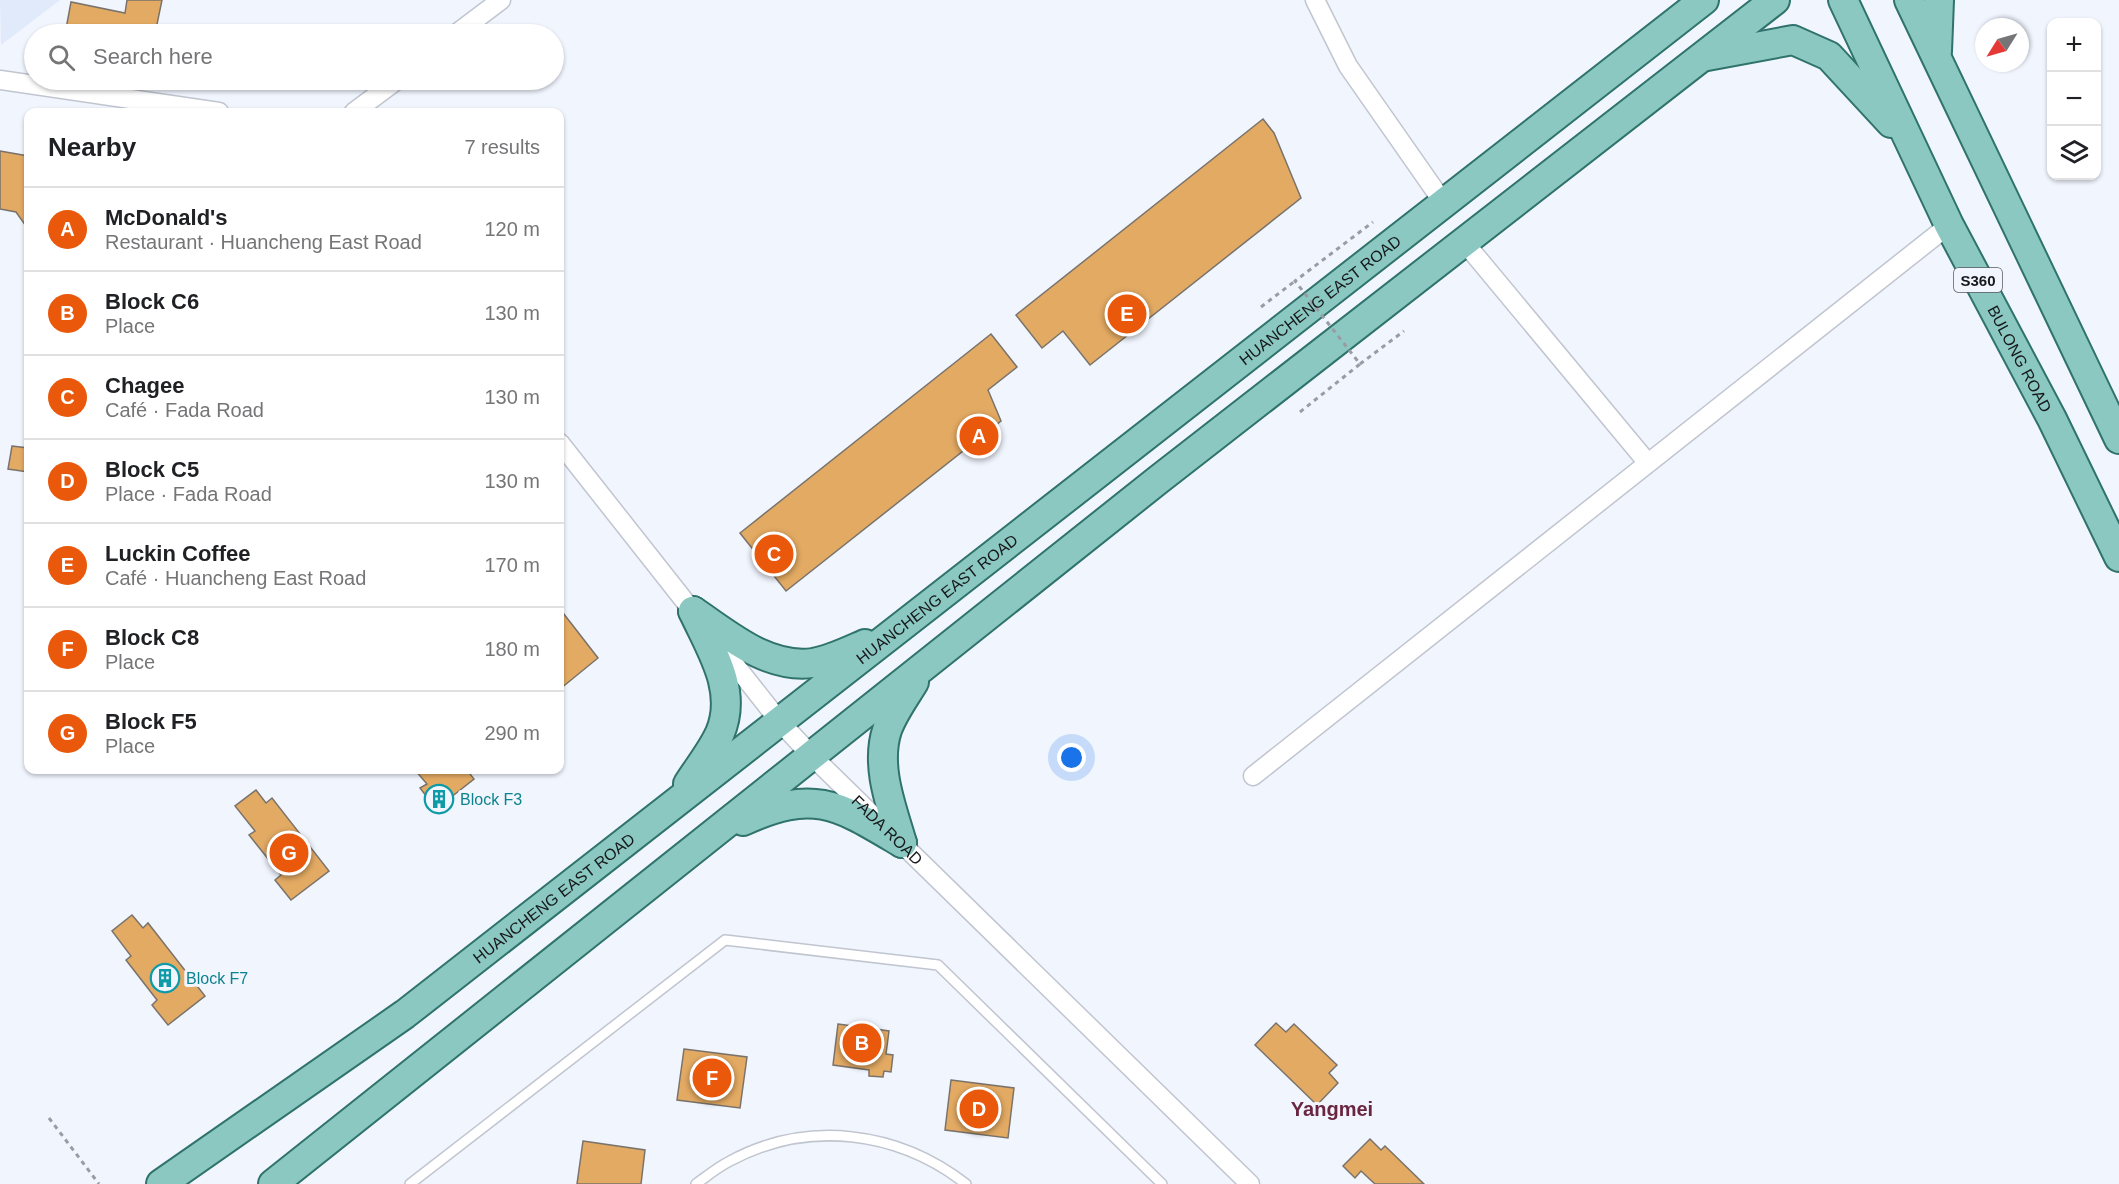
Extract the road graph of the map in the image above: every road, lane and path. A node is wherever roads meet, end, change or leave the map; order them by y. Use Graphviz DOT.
graph roads {
  1 [pos="501,0"];
  2 [pos="1314,0"];
  3 [pos="1704,0"];
  4 [pos="1775,0"];
  5 [pos="1843,0"];
  6 [pos="1909,0"];
  7 [pos="1939,0"];
  8 [pos="469,24"];
  9 [pos="1702,57"];
  10 [pos="1936,57"];
  11 [pos="0,80"];
  12 [pos="24,84"];
  13 [pos="68,90"];
  14 [pos="384,90"];
  15 [pos="192,108"];
  16 [pos="359,108"];
  17 [pos="1911,143"];
  18 [pos="1443,202"];
  19 [pos="1373,222"];
  20 [pos="1949,225"];
  21 [pos="1465,243"];
  22 [pos="1295,281"];
  23 [pos="1262,307"];
  24 [pos="1404,331"];
  25 [pos="1360,364"];
  26 [pos="1300,412"];
  27 [pos="2119,439"];
  28 [pos="564,448"];
  29 [pos="1647,462"];
  30 [pos="2119,557"];
  31 [pos="693,611"];
  32 [pos="893,633"];
  33 [pos="925,664"];
  34 [pos="780,722"];
  35 [pos="811,755"];
  36 [pos="1253,776"];
  37 [pos="676,803"];
  38 [pos="708,837"];
  39 [pos="902,843"];
  40 [pos="49,1118"];
  41 [pos="99,1184"];
  42 [pos="161,1184"];
  43 [pos="273,1184"];
  44 [pos="410,1184"];
  45 [pos="696,1184"];
  46 [pos="966,1184"];
  47 [pos="1162,1184"];
  48 [pos="1250,1184"];
  1 -- 8 [label="street"];
  2 -- 18 [label="street"];
  3 -- 18 [label="main road, HUANCHENG EAST ROAD"];
  4 -- 9 [label="main road"];
  5 -- 17 [label="main road, BULONG ROAD / S360"];
  6 -- 10 [label="main road"];
  7 -- 10 [label="main road"];
  9 -- 17 [label="main road"];
  9 -- 21 [label="main road"];
  10 -- 27 [label="main road"];
  11 -- 12 [label="street"];
  13 -- 15 [label="street"];
  14 -- 16 [label="street"];
  17 -- 20 [label="main road, BULONG ROAD / S360"];
  18 -- 32 [label="main road, HUANCHENG EAST ROAD"];
  19 -- 22 [label="path, bridge"];
  20 -- 29 [label="street"];
  20 -- 30 [label="main road, BULONG ROAD / S360"];
  21 -- 29 [label="street"];
  21 -- 33 [label="main road"];
  22 -- 23 [label="path"];
  22 -- 25 [label="path, bridge"];
  24 -- 25 [label="path"];
  25 -- 26 [label="path, bridge"];
  28 -- 31 [label="street, FADA ROAD"];
  29 -- 36 [label="street"];
  31 -- 32 [label="main road"];
  31 -- 34 [label="street, FADA ROAD"];
  31 -- 37 [label="main road"];
  32 -- 34 [label="main road, HUANCHENG EAST ROAD"];
  33 -- 35 [label="main road"];
  33 -- 39 [label="main road"];
  34 -- 35 [label="street, FADA ROAD"];
  34 -- 37 [label="main road, HUANCHENG EAST ROAD"];
  35 -- 38 [label="main road"];
  35 -- 39 [label="street, FADA ROAD"];
  37 -- 42 [label="main road, HUANCHENG EAST ROAD"];
  38 -- 39 [label="main road"];
  38 -- 43 [label="main road"];
  39 -- 48 [label="street, FADA ROAD"];
  40 -- 41 [label="path"];
  44 -- 47 [label="lane"];
  45 -- 46 [label="lane"];
}
